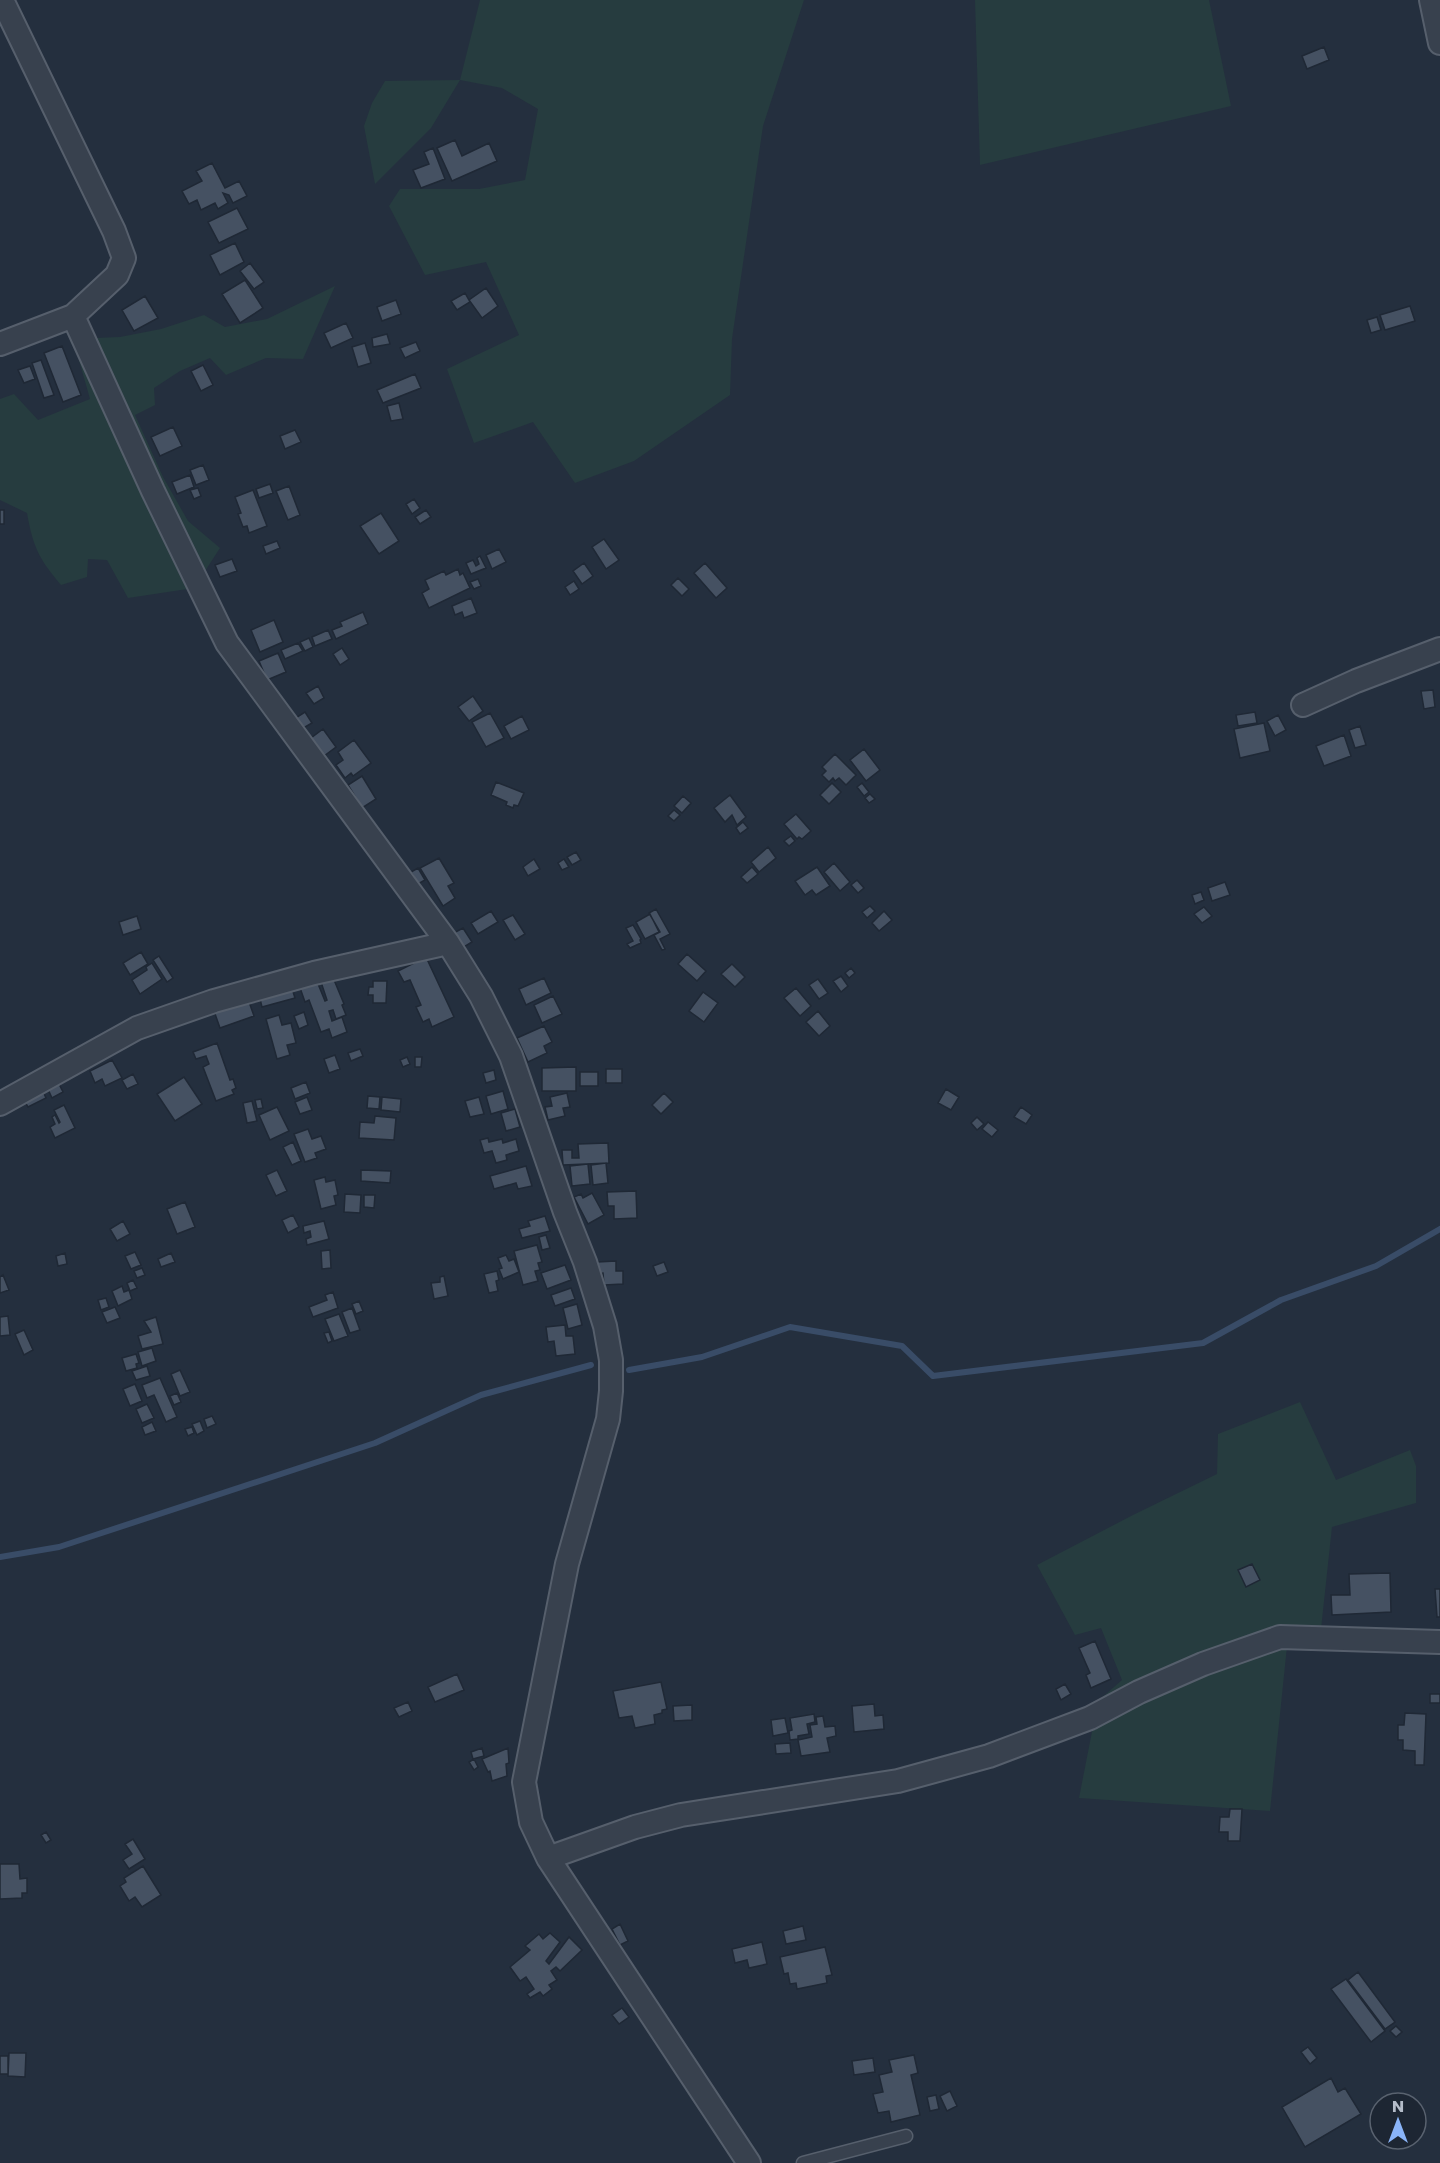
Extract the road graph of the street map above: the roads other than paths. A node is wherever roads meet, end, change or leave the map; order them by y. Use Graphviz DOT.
graph roads {
  1 [pos="2,0"];
  2 [pos="1431,0"];
  3 [pos="1440,43"];
  4 [pos="73,316"];
  5 [pos="0,344"];
  6 [pos="1440,649"];
  7 [pos="1303,705"];
  8 [pos="448,943"];
  9 [pos="0,1104"];
  10 [pos="1440,1642"];
  11 [pos="548,1858"];
  12 [pos="906,2136"];
  13 [pos="749,2163"];
  14 [pos="803,2163"];
  1 -- 4 [label="street"];
  2 -- 3 [label="street"];
  4 -- 5 [label="street"];
  4 -- 8 [label="street"];
  6 -- 7 [label="street"];
  8 -- 9 [label="street"];
  8 -- 11 [label="street"];
  10 -- 11 [label="street"];
  11 -- 13 [label="street"];
  12 -- 14 [label="lane"];
}
